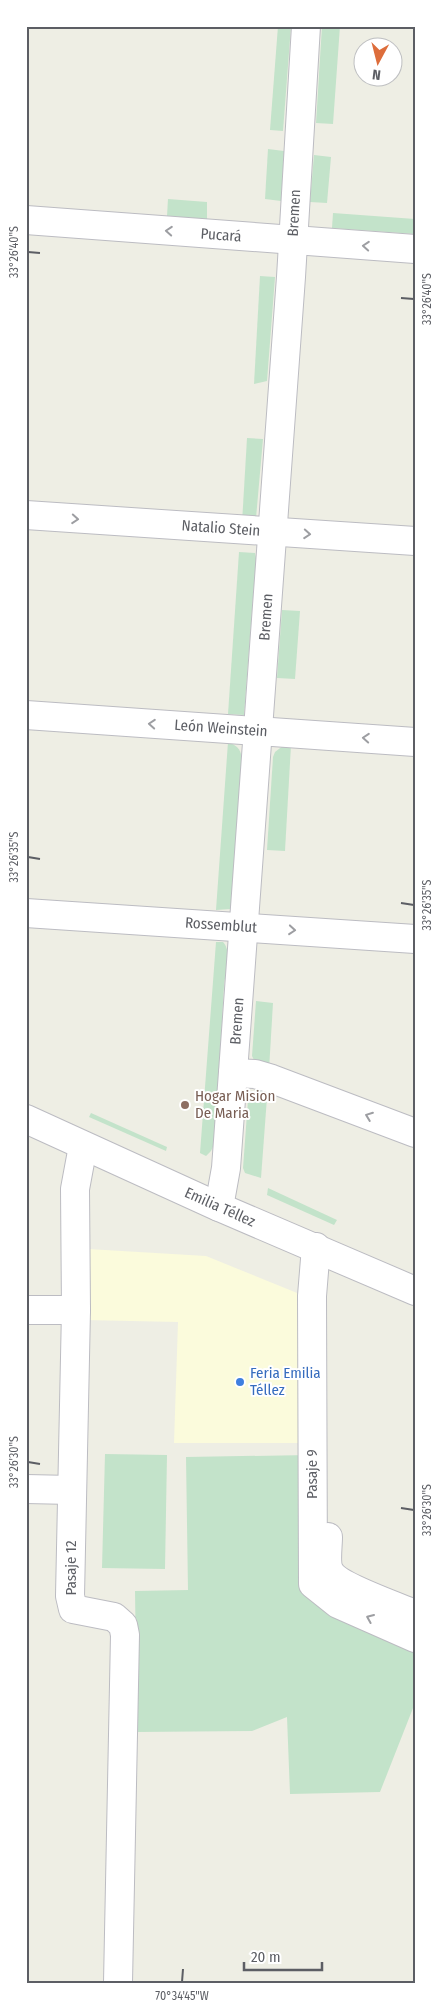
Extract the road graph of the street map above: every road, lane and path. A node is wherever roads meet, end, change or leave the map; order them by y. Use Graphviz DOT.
graph roads {
  1 [pos="306,26"];
  2 [pos="26,220"];
  3 [pos="293,240"];
  4 [pos="415,249"];
  5 [pos="26,515"];
  6 [pos="271,532"];
  7 [pos="415,541"];
  8 [pos="26,715"];
  9 [pos="259,731"];
  10 [pos="415,742"];
  11 [pos="26,913"];
  12 [pos="244,927"];
  13 [pos="415,940"];
  14 [pos="233,1073"];
  15 [pos="26,1120"];
  16 [pos="415,1133"];
  17 [pos="83,1146"];
  18 [pos="219,1207"];
  19 [pos="326,1252"];
  20 [pos="415,1291"];
  21 [pos="26,1310"];
  22 [pos="76,1310"];
  23 [pos="26,1489"];
  24 [pos="72,1490"];
  25 [pos="415,1614"];
  26 [pos="415,1638"];
  27 [pos="118,1983"];
  1 -- 3 [label="street, Bremen"];
  3 -- 2 [label="street, Pucará, one-way"];
  4 -- 3 [label="street, Pucará, one-way"];
  3 -- 6 [label="street, Bremen"];
  5 -- 6 [label="street, Natalio Stein, one-way"];
  6 -- 7 [label="street, Natalio Stein, one-way"];
  6 -- 9 [label="street, Bremen"];
  9 -- 8 [label="street, León Weinstein, one-way"];
  10 -- 9 [label="street, León Weinstein, one-way"];
  9 -- 12 [label="street, Bremen"];
  11 -- 12 [label="street, Rossemblut"];
  12 -- 13 [label="street, Rossemblut, one-way"];
  12 -- 14 [label="street, Bremen"];
  16 -- 14 [label="street, one-way"];
  14 -- 18 [label="street, Bremen"];
  15 -- 17 [label="street, Emilia Téllez"];
  17 -- 18 [label="street, Emilia Téllez"];
  17 -- 22 [label="street, Pasaje 12"];
  18 -- 19 [label="street, Emilia Téllez"];
  19 -- 20 [label="street, Emilia Téllez"];
  19 -- 25 [label="street"];
  26 -- 19 [label="street, Pasaje 9, one-way"];
  21 -- 22 [label="street"];
  22 -- 24 [label="street, Pasaje 12"];
  23 -- 24 [label="street"];
  24 -- 27 [label="street, Pasaje 12"];
}
